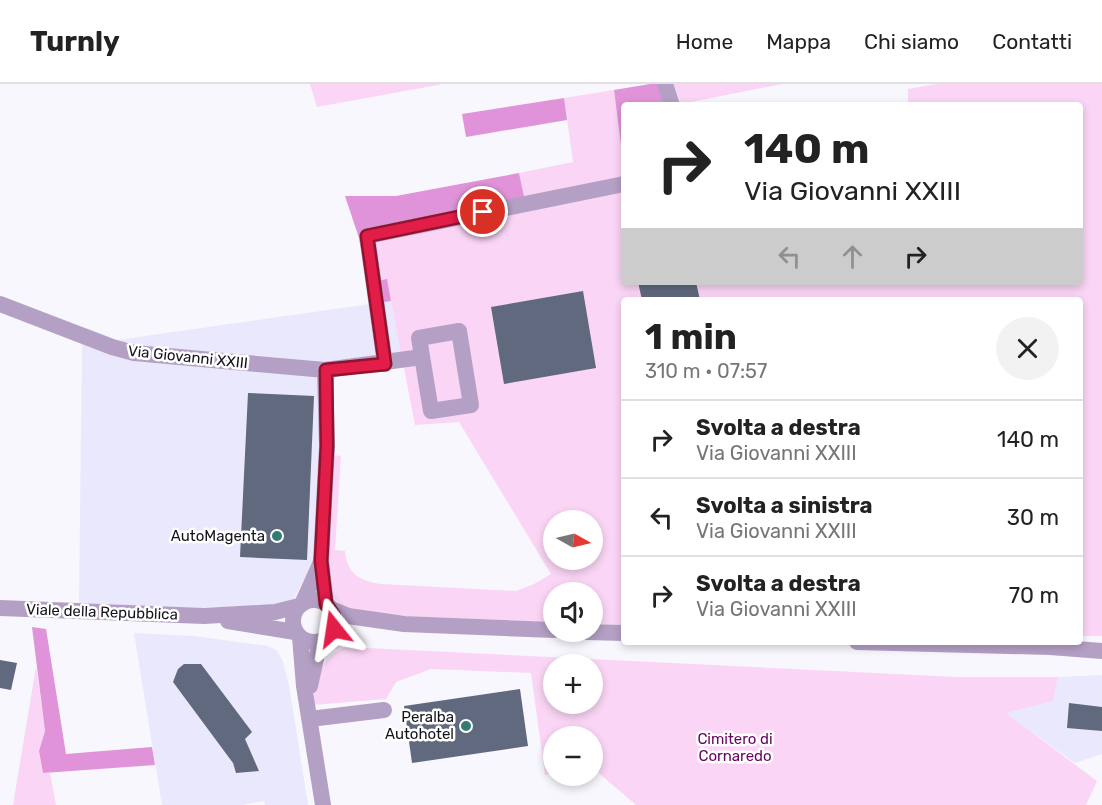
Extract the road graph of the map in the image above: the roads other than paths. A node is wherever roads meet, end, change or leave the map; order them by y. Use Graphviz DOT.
graph roads {
  1 [pos="665,84"];
  2 [pos="671,102"];
  3 [pos="621,185"];
  4 [pos="0,304"];
  5 [pos="422,357"];
  6 [pos="385,364"];
  7 [pos="326,370"];
  8 [pos="321,561"];
  9 [pos="301,605"];
  10 [pos="329,607"];
  11 [pos="0,608"];
  12 [pos="204,616"];
  13 [pos="404,624"];
  14 [pos="543,630"];
  15 [pos="603,632"];
  16 [pos="621,633"];
  17 [pos="297,634"];
  18 [pos="327,637"];
  19 [pos="1102,640"];
  20 [pos="1083,643"];
  21 [pos="973,645"];
  22 [pos="1065,645"];
  23 [pos="1050,647"];
  24 [pos="1102,651"];
  25 [pos="307,699"];
  26 [pos="384,710"];
  27 [pos="310,719"];
  28 [pos="322,805"];
  1 -- 2 [label="street"];
  3 -- 6 [label="street"];
  4 -- 7 [label="street, Via Giovanni XXIII"];
  5 -- 5 [label="street"];
  5 -- 6 [label="street, Via Giovanni XXIII"];
  6 -- 7 [label="street, Via Giovanni XXIII"];
  7 -- 8 [label="street"];
  8 -- 9 [label="street"];
  8 -- 10 [label="street"];
  9 -- 10 [label="street"];
  9 -- 12 [label="street, Viale della Repubblica"];
  9 -- 17 [label="street"];
  10 -- 13 [label="street"];
  10 -- 18 [label="street"];
  11 -- 12 [label="street, Viale della Repubblica"];
  12 -- 17 [label="street, Viale della Repubblica"];
  13 -- 14 [label="street"];
  13 -- 18 [label="street"];
  15 -- 16 [label="street"];
  17 -- 18 [label="street"];
  17 -- 25 [label="street"];
  18 -- 25 [label="street"];
  19 -- 20 [label="street"];
  21 -- 23 [label="street"];
  22 -- 23 [label="street"];
  23 -- 24 [label="street"];
  25 -- 27 [label="street"];
  26 -- 27 [label="street"];
  27 -- 28 [label="street"];
}
